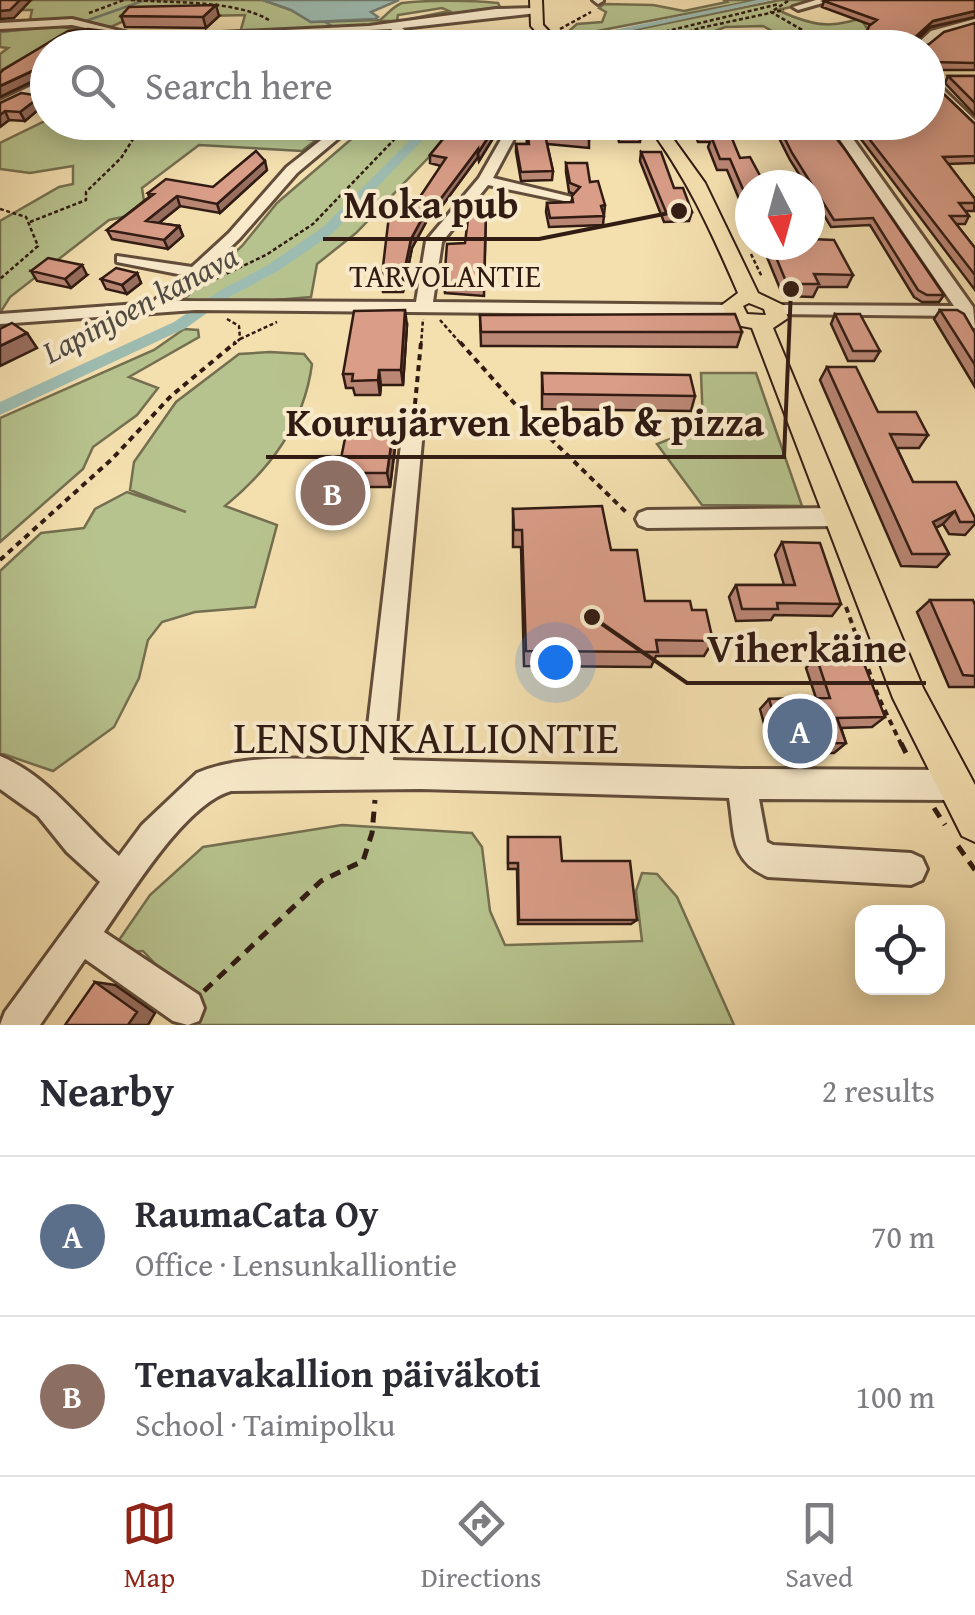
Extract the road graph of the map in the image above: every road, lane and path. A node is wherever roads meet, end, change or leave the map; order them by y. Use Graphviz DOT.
graph roads {
  1 [pos="124,0"];
  2 [pos="130,0"];
  3 [pos="598,0"];
  4 [pos="828,0"];
  5 [pos="779,4"];
  6 [pos="794,4"];
  7 [pos="535,6"];
  8 [pos="772,12"];
  9 [pos="72,22"];
  10 [pos="975,22"];
  11 [pos="0,26"];
  12 [pos="395,27"];
  13 [pos="112,30"];
  14 [pos="266,30"];
  15 [pos="339,30"];
  16 [pos="399,30"];
  17 [pos="543,30"];
  18 [pos="563,30"];
  19 [pos="669,30"];
  20 [pos="694,30"];
  21 [pos="803,30"];
  22 [pos="943,30"];
  23 [pos="30,90"];
  24 [pos="945,95"];
  25 [pos="0,106"];
  26 [pos="975,126"];
  27 [pos="132,140"];
  28 [pos="330,140"];
  29 [pos="393,140"];
  30 [pos="506,140"];
  31 [pos="668,140"];
  32 [pos="847,140"];
  33 [pos="485,180"];
  34 [pos="569,198"];
  35 [pos="0,209"];
  36 [pos="30,222"];
  37 [pos="124,259"];
  38 [pos="202,277"];
  39 [pos="0,279"];
  40 [pos="158,307"];
  41 [pos="219,310"];
  42 [pos="429,310"];
  43 [pos="755,310"];
  44 [pos="972,315"];
  45 [pos="0,319"];
  46 [pos="276,322"];
  47 [pos="240,339"];
  48 [pos="414,419"];
  49 [pos="839,517"];
  50 [pos="647,518"];
  51 [pos="0,560"];
  52 [pos="0,770"];
  53 [pos="742,784"];
  54 [pos="375,792"];
  55 [pos="944,798"];
  56 [pos="916,810"];
  57 [pos="975,823"];
  58 [pos="911,869"];
  59 [pos="122,878"];
  60 [pos="82,936"];
  61 [pos="186,1008"];
  62 [pos="18,1025"];
  1 -- 9 [label="path"];
  2 -- 14 [label="path"];
  3 -- 18 [label="path"];
  4 -- 6 [label="street"];
  5 -- 6 [label="path"];
  5 -- 8 [label="path"];
  5 -- 19 [label="path"];
  6 -- 8 [label="path"];
  7 -- 12 [label="street"];
  7 -- 17 [label="main road"];
  8 -- 20 [label="path"];
  8 -- 21 [label="path"];
  9 -- 11 [label="street"];
  9 -- 13 [label="street"];
  10 -- 22 [label="street"];
  12 -- 15 [label="street"];
  12 -- 16 [label="street"];
  23 -- 25 [label="street"];
  24 -- 26 [label="street"];
  27 -- 36 [label="path"];
  28 -- 38 [label="street"];
  29 -- 38 [label="path"];
  30 -- 33 [label="street"];
  31 -- 43 [label="main road"];
  32 -- 44 [label="street"];
  33 -- 34 [label="street"];
  33 -- 42 [label="street"];
  35 -- 36 [label="path"];
  36 -- 39 [label="path"];
  37 -- 38 [label="street"];
  38 -- 40 [label="street"];
  40 -- 41 [label="street, TARVOLANTIE"];
  40 -- 45 [label="street, TARVOLANTIE"];
  41 -- 42 [label="street, TARVOLANTIE"];
  41 -- 47 [label="path"];
  42 -- 43 [label="street, TARVOLANTIE"];
  42 -- 48 [label="path"];
  42 -- 50 [label="path"];
  43 -- 44 [label="street, TARVOLANTIE"];
  43 -- 49 [label="main road"];
  46 -- 47 [label="path"];
  47 -- 51 [label="path"];
  48 -- 54 [label="street"];
  49 -- 50 [label="street"];
  49 -- 55 [label="main road"];
  52 -- 59 [label="street"];
  53 -- 54 [label="street, LENSUNKALLIONTIE"];
  53 -- 55 [label="street, LENSUNKALLIONTIE"];
  53 -- 58 [label="street"];
  54 -- 59 [label="street, LENSUNKALLIONTIE"];
  54 -- 61 [label="path"];
  55 -- 56 [label="path"];
  55 -- 57 [label="main road"];
  59 -- 60 [label="street, LENSUNKALLIONTIE"];
  60 -- 61 [label="street"];
  60 -- 62 [label="street, LENSUNKALLIONTIE"];
}
